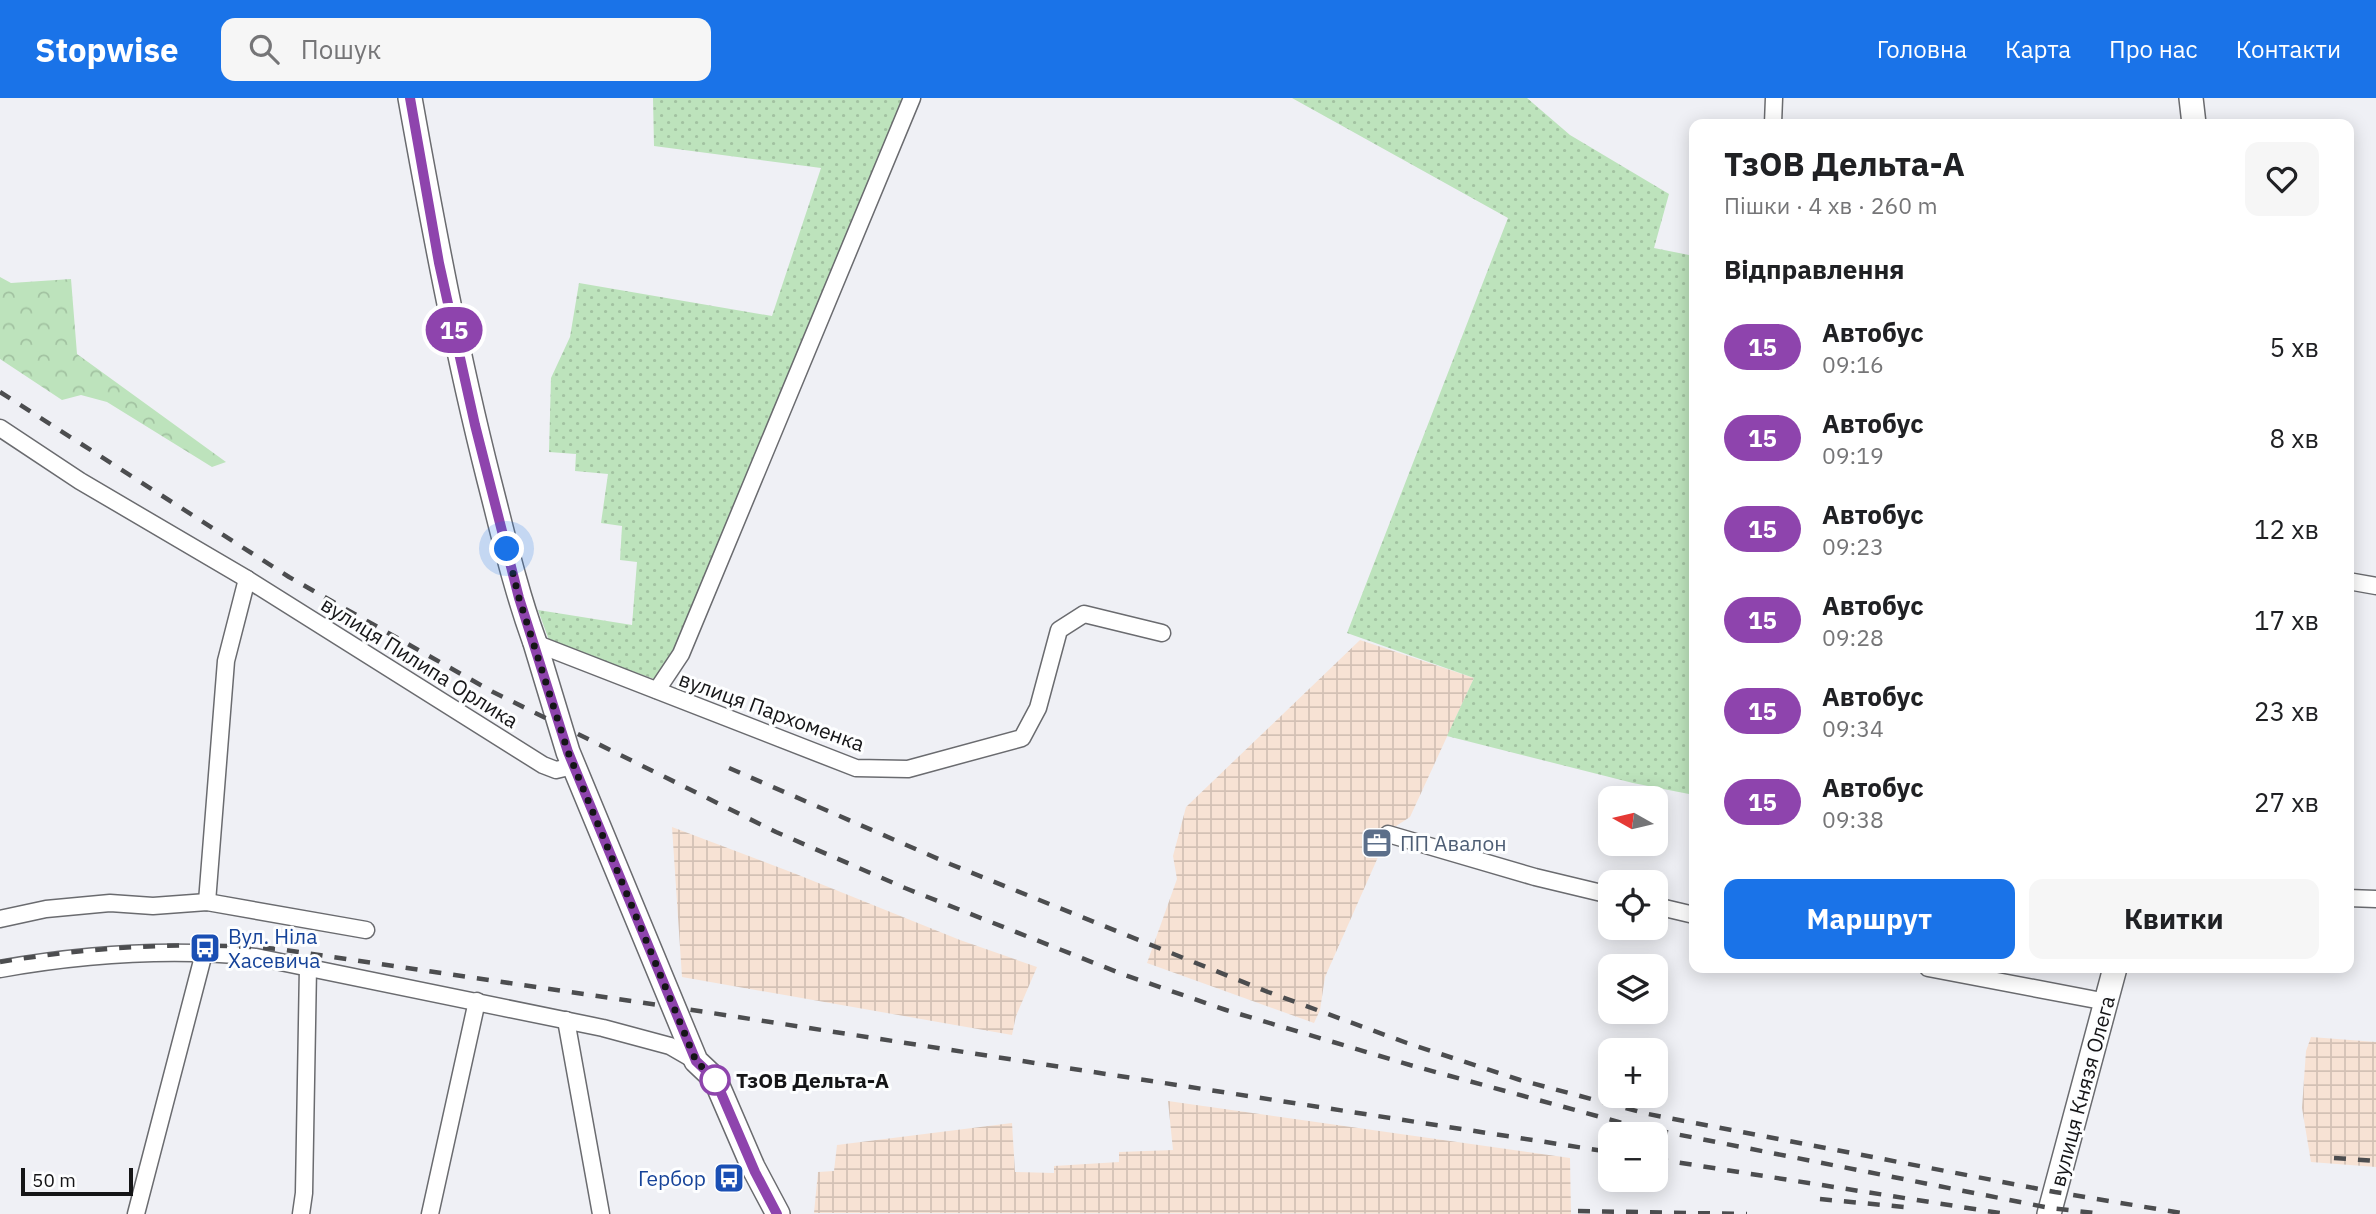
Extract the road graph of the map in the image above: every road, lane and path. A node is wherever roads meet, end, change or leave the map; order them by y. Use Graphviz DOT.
graph roads {
  1 [pos="410,98"];
  2 [pos="912,98"];
  3 [pos="1774,98"];
  4 [pos="2191,98"];
  5 [pos="1773,119"];
  6 [pos="2193,119"];
  7 [pos="0,428"];
  8 [pos="247,579"];
  9 [pos="2354,582"];
  10 [pos="2376,586"];
  11 [pos="1162,633"];
  12 [pos="534,641"];
  13 [pos="657,690"];
  14 [pos="570,759"];
  15 [pos="1388,834"];
  16 [pos="1598,892"];
  17 [pos="2354,898"];
  18 [pos="2376,900"];
  19 [pos="207,902"];
  20 [pos="1668,909"];
  21 [pos="1689,914"];
  22 [pos="0,919"];
  23 [pos="366,930"];
  24 [pos="204,953"];
  25 [pos="308,967"];
  26 [pos="0,970"];
  27 [pos="1954,973"];
  28 [pos="2114,973"];
  29 [pos="477,1001"];
  30 [pos="2106,1002"];
  31 [pos="566,1020"];
  32 [pos="696,1061"];
  33 [pos="136,1214"];
  34 [pos="301,1214"];
  35 [pos="430,1214"];
  36 [pos="601,1214"];
  37 [pos="778,1214"];
  38 [pos="2049,1214"];
  1 -- 12 [label="street"];
  2 -- 13 [label="street"];
  3 -- 5 [label="street"];
  4 -- 6 [label="street"];
  7 -- 8 [label="street, вулиця Пилипа Орлика"];
  8 -- 14 [label="street, вулиця Пилипа Орлика"];
  8 -- 19 [label="street"];
  9 -- 10 [label="street"];
  11 -- 13 [label="street, вулиця Пархоменка"];
  12 -- 13 [label="street, вулиця Пархоменка"];
  12 -- 14 [label="street"];
  14 -- 32 [label="street"];
  15 -- 16 [label="street"];
  17 -- 18 [label="street"];
  19 -- 22 [label="street"];
  19 -- 23 [label="street"];
  20 -- 21 [label="street"];
  24 -- 25 [label="street"];
  24 -- 26 [label="street"];
  24 -- 33 [label="street"];
  25 -- 29 [label="street"];
  25 -- 34 [label="street"];
  27 -- 30 [label="street"];
  28 -- 30 [label="street, вулиця Князя Олега"];
  29 -- 31 [label="street"];
  29 -- 35 [label="street"];
  30 -- 38 [label="street, вулиця Князя Олега"];
  31 -- 32 [label="street"];
  31 -- 36 [label="street"];
  32 -- 37 [label="street"];
}
